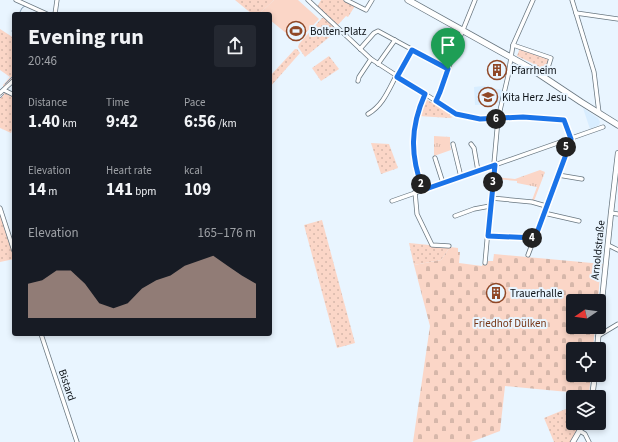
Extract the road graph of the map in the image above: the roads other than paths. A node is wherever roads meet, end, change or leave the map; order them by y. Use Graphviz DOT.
graph roads {
  1 [pos="16,0"];
  2 [pos="57,0"];
  3 [pos="308,0"];
  4 [pos="346,0"];
  5 [pos="372,0"];
  6 [pos="408,0"];
  7 [pos="475,0"];
  8 [pos="533,0"];
  9 [pos="572,0"];
  10 [pos="43,12"];
  11 [pos="55,12"];
  12 [pos="576,13"];
  13 [pos="618,19"];
  14 [pos="463,31"];
  15 [pos="395,40"];
  16 [pos="513,45"];
  17 [pos="360,48"];
  18 [pos="412,50"];
  19 [pos="510,57"];
  20 [pos="371,59"];
  21 [pos="378,64"];
  22 [pos="448,69"];
  23 [pos="397,76"];
  24 [pos="545,78"];
  25 [pos="358,81"];
  26 [pos="12,82"];
  27 [pos="4,90"];
  28 [pos="0,93"];
  29 [pos="12,94"];
  30 [pos="425,94"];
  31 [pos="436,101"];
  32 [pos="599,113"];
  33 [pos="368,114"];
  34 [pos="498,119"];
  35 [pos="618,125"];
  36 [pos="603,127"];
  37 [pos="569,139"];
  38 [pos="453,144"];
  39 [pos="471,144"];
  40 [pos="618,153"];
  41 [pos="436,158"];
  42 [pos="495,165"];
  43 [pos="478,171"];
  44 [pos="558,175"];
  45 [pos="462,177"];
  46 [pos="616,177"];
  47 [pos="582,179"];
  48 [pos="443,183"];
  49 [pos="423,190"];
  50 [pos="415,192"];
  51 [pos="491,198"];
  52 [pos="392,201"];
  53 [pos="490,206"];
  54 [pos="546,206"];
  55 [pos="0,208"];
  56 [pos="544,213"];
  57 [pos="610,213"];
  58 [pos="618,214"];
  59 [pos="455,216"];
  60 [pos="578,221"];
  61 [pos="488,236"];
  62 [pos="535,238"];
  63 [pos="12,245"];
  64 [pos="449,246"];
  65 [pos="608,246"];
  66 [pos="618,250"];
  67 [pos="528,255"];
  68 [pos="485,263"];
  69 [pos="618,324"];
  70 [pos="42,336"];
  71 [pos="598,336"];
  72 [pos="598,342"];
  73 [pos="580,431"];
  74 [pos="77,442"];
  75 [pos="573,442"];
  76 [pos="589,442"];
  1 -- 10 [label="street"];
  2 -- 11 [label="street"];
  3 -- 17 [label="street"];
  4 -- 5 [label="street"];
  6 -- 14 [label="main road"];
  7 -- 14 [label="street"];
  8 -- 16 [label="street"];
  9 -- 12 [label="street"];
  12 -- 13 [label="street"];
  12 -- 32 [label="street"];
  14 -- 19 [label="main road"];
  14 -- 22 [label="street"];
  15 -- 17 [label="street"];
  15 -- 18 [label="street"];
  15 -- 21 [label="street"];
  16 -- 19 [label="street"];
  16 -- 24 [label="street"];
  17 -- 20 [label="street"];
  18 -- 22 [label="street"];
  18 -- 23 [label="street"];
  19 -- 24 [label="main road"];
  19 -- 34 [label="street"];
  20 -- 21 [label="street"];
  20 -- 25 [label="street"];
  21 -- 23 [label="street"];
  22 -- 31 [label="street"];
  23 -- 30 [label="street"];
  23 -- 33 [label="street"];
  24 -- 32 [label="main road"];
  26 -- 27 [label="street"];
  27 -- 28 [label="street"];
  27 -- 29 [label="street"];
  30 -- 31 [label="street"];
  30 -- 49 [label="street"];
  31 -- 34 [label="street"];
  32 -- 35 [label="main road"];
  34 -- 37 [label="street"];
  34 -- 42 [label="street"];
  36 -- 37 [label="street"];
  37 -- 42 [label="street"];
  37 -- 44 [label="street"];
  38 -- 45 [label="street"];
  39 -- 43 [label="street"];
  40 -- 46 [label="street, Arnoldstraße"];
  41 -- 48 [label="street"];
  42 -- 43 [label="street"];
  42 -- 51 [label="street"];
  43 -- 45 [label="street"];
  44 -- 47 [label="street"];
  44 -- 54 [label="street"];
  45 -- 48 [label="street"];
  46 -- 57 [label="street, Arnoldstraße"];
  48 -- 49 [label="street"];
  49 -- 50 [label="street"];
  50 -- 52 [label="street"];
  50 -- 64 [label="street"];
  51 -- 53 [label="street"];
  51 -- 54 [label="street"];
  53 -- 59 [label="street"];
  53 -- 61 [label="street"];
  54 -- 56 [label="street"];
  55 -- 63 [label="street"];
  56 -- 60 [label="street"];
  56 -- 62 [label="street"];
  57 -- 58 [label="street"];
  57 -- 65 [label="street, Arnoldstraße"];
  61 -- 62 [label="street"];
  61 -- 68 [label="street"];
  62 -- 67 [label="street"];
  65 -- 66 [label="street"];
  65 -- 71 [label="street, Arnoldstraße"];
  69 -- 71 [label="street"];
  70 -- 74 [label="street, Bistard"];
  71 -- 72 [label="street, Arnoldstraße"];
  73 -- 75 [label="street"];
  73 -- 76 [label="street"];
}
